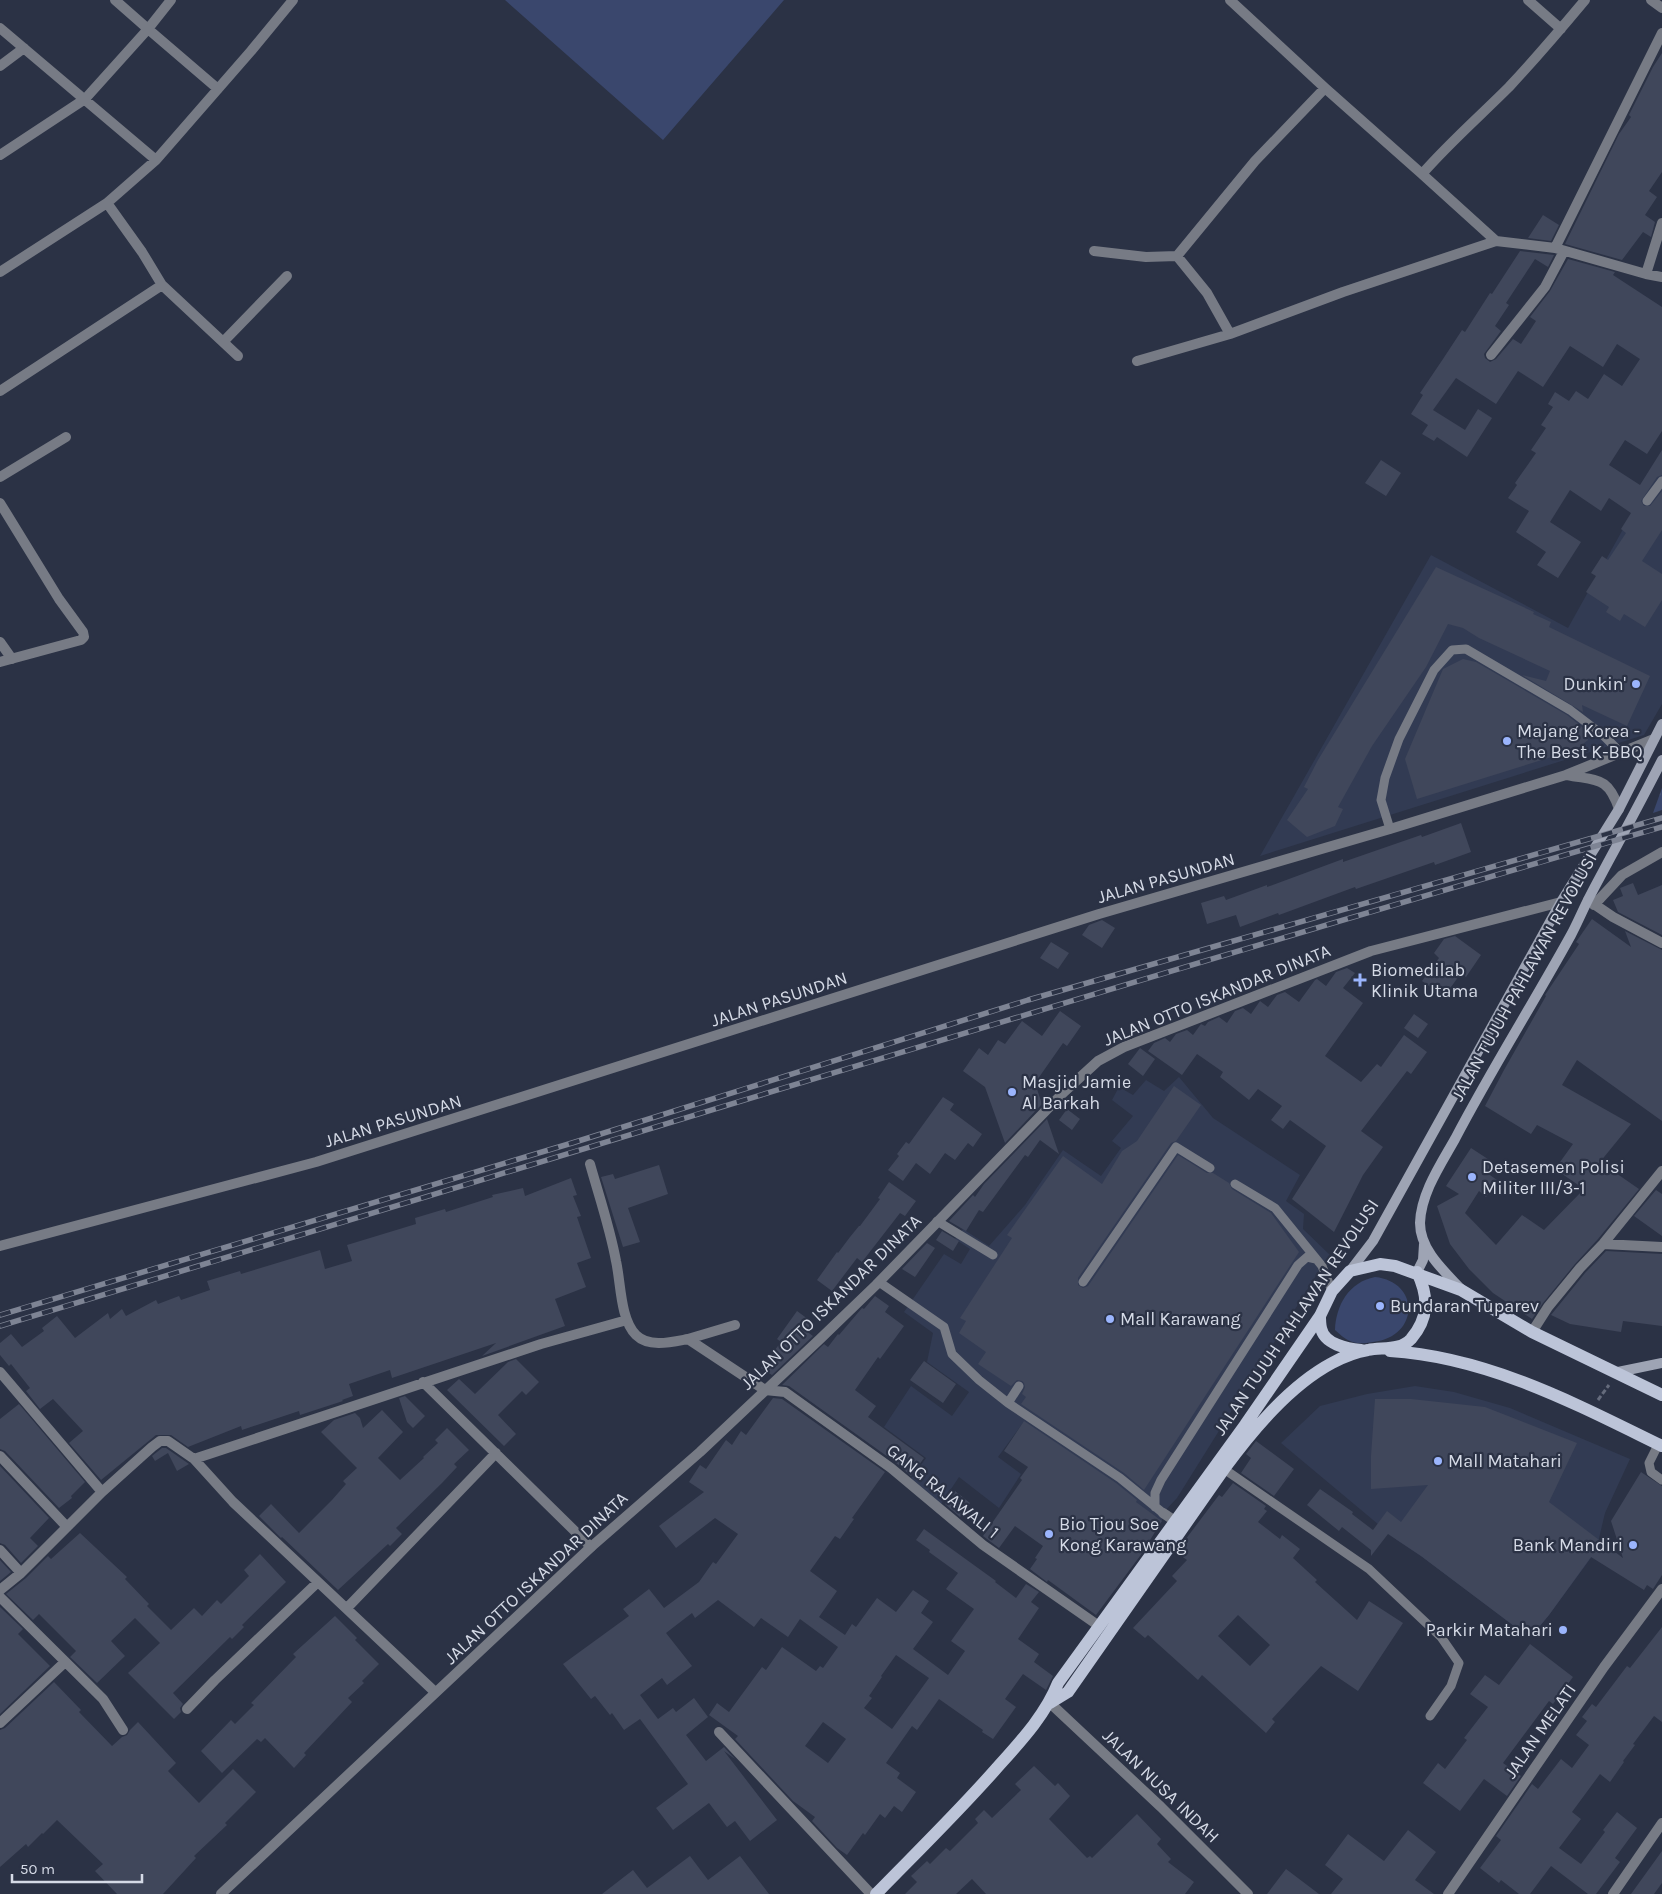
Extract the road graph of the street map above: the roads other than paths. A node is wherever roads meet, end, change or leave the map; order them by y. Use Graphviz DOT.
graph roads {
  1 [pos="116,0"];
  2 [pos="171,0"];
  3 [pos="293,0"];
  4 [pos="1230,0"];
  5 [pos="1528,0"];
  6 [pos="1585,0"];
  7 [pos="1651,0"];
  8 [pos="1662,8"];
  9 [pos="0,28"];
  10 [pos="148,29"];
  11 [pos="1561,29"];
  12 [pos="1662,33"];
  13 [pos="24,48"];
  14 [pos="0,66"];
  15 [pos="1325,88"];
  16 [pos="218,89"];
  17 [pos="85,99"];
  18 [pos="0,155"];
  19 [pos="156,160"];
  20 [pos="1422,174"];
  21 [pos="107,203"];
  22 [pos="1662,223"];
  23 [pos="1496,241"];
  24 [pos="1559,250"];
  25 [pos="1094,251"];
  26 [pos="1178,256"];
  27 [pos="0,272"];
  28 [pos="1646,274"];
  29 [pos="287,276"];
  30 [pos="1662,276"];
  31 [pos="162,285"];
  32 [pos="1230,334"];
  33 [pos="224,341"];
  34 [pos="238,356"];
  35 [pos="1491,356"];
  36 [pos="1137,361"];
  37 [pos="0,391"];
  38 [pos="66,437"];
  39 [pos="0,477"];
  40 [pos="1662,481"];
  41 [pos="1647,501"];
  42 [pos="0,503"];
  43 [pos="0,642"];
  44 [pos="12,659"];
  45 [pos="0,662"];
  46 [pos="1662,724"];
  47 [pos="1654,739"];
  48 [pos="1621,753"];
  49 [pos="1662,762"];
  50 [pos="1566,775"];
  51 [pos="1619,809"];
  52 [pos="1390,829"];
  53 [pos="1662,852"];
  54 [pos="1561,902"];
  55 [pos="1591,902"];
  56 [pos="1662,943"];
  57 [pos="590,1164"];
  58 [pos="1210,1168"];
  59 [pos="1662,1171"];
  60 [pos="1235,1184"];
  61 [pos="1280,1206"];
  62 [pos="937,1221"];
  63 [pos="1424,1244"];
  64 [pos="1603,1244"];
  65 [pos="1304,1245"];
  66 [pos="0,1246"];
  67 [pos="1662,1247"];
  68 [pos="993,1255"];
  69 [pos="1316,1259"];
  70 [pos="1350,1270"];
  71 [pos="1417,1272"];
  72 [pos="879,1282"];
  73 [pos="1083,1282"];
  74 [pos="1461,1290"];
  75 [pos="1332,1291"];
  76 [pos="1320,1316"];
  77 [pos="627,1320"];
  78 [pos="734,1325"];
  79 [pos="1532,1332"];
  80 [pos="688,1339"];
  81 [pos="1367,1350"];
  82 [pos="1662,1363"];
  83 [pos="0,1372"];
  84 [pos="1618,1372"];
  85 [pos="423,1382"];
  86 [pos="1019,1386"];
  87 [pos="764,1390"];
  88 [pos="1662,1395"];
  89 [pos="1008,1403"];
  90 [pos="1660,1445"];
  91 [pos="496,1453"];
  92 [pos="0,1456"];
  93 [pos="194,1459"];
  94 [pos="1224,1469"];
  95 [pos="1662,1480"];
  96 [pos="102,1492"];
  97 [pos="1159,1510"];
  98 [pos="1175,1521"];
  99 [pos="67,1527"];
  100 [pos="591,1547"];
  101 [pos="0,1550"];
  102 [pos="21,1573"];
  103 [pos="318,1582"];
  104 [pos="1662,1589"];
  105 [pos="0,1590"];
  106 [pos="0,1597"];
  107 [pos="347,1608"];
  108 [pos="1098,1626"];
  109 [pos="64,1662"];
  110 [pos="435,1692"];
  111 [pos="1050,1703"];
  112 [pos="187,1709"];
  113 [pos="1430,1716"];
  114 [pos="0,1723"];
  115 [pos="123,1730"];
  116 [pos="719,1732"];
  117 [pos="1662,1823"];
  118 [pos="221,1894"];
  119 [pos="871,1894"];
  120 [pos="876,1894"];
  121 [pos="1248,1894"];
  122 [pos="1448,1894"];
  123 [pos="1612,1894"];
  1 -- 10 [label="street"];
  2 -- 10 [label="street"];
  3 -- 16 [label="street"];
  4 -- 15 [label="street"];
  5 -- 11 [label="street"];
  6 -- 11 [label="street"];
  7 -- 8 [label="street"];
  9 -- 13 [label="street"];
  10 -- 16 [label="street"];
  10 -- 17 [label="street"];
  11 -- 20 [label="street"];
  12 -- 24 [label="street"];
  13 -- 14 [label="street"];
  13 -- 17 [label="street"];
  15 -- 20 [label="street"];
  15 -- 26 [label="street"];
  16 -- 19 [label="street"];
  17 -- 18 [label="street"];
  17 -- 19 [label="street"];
  19 -- 21 [label="street"];
  20 -- 23 [label="street"];
  21 -- 27 [label="street"];
  21 -- 31 [label="street"];
  22 -- 28 [label="street"];
  23 -- 24 [label="street"];
  23 -- 32 [label="street"];
  24 -- 28 [label="street"];
  24 -- 35 [label="street"];
  25 -- 26 [label="street"];
  26 -- 32 [label="street"];
  28 -- 30 [label="street"];
  29 -- 33 [label="street"];
  31 -- 33 [label="street"];
  31 -- 37 [label="street"];
  32 -- 36 [label="street"];
  33 -- 34 [label="street"];
  38 -- 39 [label="street"];
  40 -- 41 [label="lane"];
  42 -- 44 [label="street"];
  43 -- 44 [label="street"];
  44 -- 45 [label="street"];
  46 -- 47 [label="main road, JALAN TUJUH PAHLAWAN REVOLUSI"];
  47 -- 48 [label="street, JALAN PASUNDAN"];
  47 -- 51 [label="main road, JALAN TUJUH PAHLAWAN REVOLUSI"];
  48 -- 50 [label="street, JALAN PASUNDAN"];
  48 -- 52 [label="lane"];
  49 -- 55 [label="main road, JALAN TUJUH PAHLAWAN REVOLUSI"];
  50 -- 51 [label="street, JALAN PASUNDAN"];
  50 -- 52 [label="street, JALAN PASUNDAN"];
  51 -- 54 [label="main road, JALAN TUJUH PAHLAWAN REVOLUSI"];
  52 -- 66 [label="street, JALAN PASUNDAN"];
  53 -- 55 [label="street"];
  54 -- 62 [label="street, JALAN OTTO ISKANDAR DINATA"];
  54 -- 70 [label="main road, JALAN TUJUH PAHLAWAN REVOLUSI"];
  55 -- 56 [label="street"];
  55 -- 63 [label="main road, JALAN TUJUH PAHLAWAN REVOLUSI"];
  57 -- 77 [label="street"];
  58 -- 73 [label="lane"];
  59 -- 64 [label="street"];
  60 -- 65 [label="lane"];
  61 -- 65 [label="lane"];
  62 -- 68 [label="lane"];
  62 -- 72 [label="street, JALAN OTTO ISKANDAR DINATA"];
  63 -- 71 [label="main road"];
  63 -- 74 [label="main road, JALAN TUJUH PAHLAWAN REVOLUSI"];
  64 -- 67 [label="street"];
  64 -- 79 [label="street"];
  65 -- 69 [label="lane"];
  69 -- 75 [label="lane"];
  69 -- 97 [label="lane"];
  70 -- 71 [label="main road"];
  70 -- 75 [label="main road, JALAN TUJUH PAHLAWAN REVOLUSI"];
  71 -- 74 [label="main road"];
  71 -- 81 [label="main road"];
  72 -- 87 [label="street, JALAN OTTO ISKANDAR DINATA"];
  72 -- 89 [label="lane"];
  74 -- 79 [label="main road"];
  75 -- 76 [label="main road, JALAN TUJUH PAHLAWAN REVOLUSI"];
  76 -- 81 [label="main road"];
  76 -- 98 [label="main road, JALAN TUJUH PAHLAWAN REVOLUSI"];
  77 -- 80 [label="street"];
  77 -- 85 [label="street"];
  78 -- 80 [label="street"];
  79 -- 84 [label="main road"];
  80 -- 87 [label="street"];
  81 -- 90 [label="main road"];
  81 -- 94 [label="main road, JALAN TUJUH PAHLAWAN REVOLUSI"];
  82 -- 84 [label="main road"];
  83 -- 96 [label="street"];
  84 -- 88 [label="main road"];
  85 -- 91 [label="street"];
  85 -- 93 [label="street"];
  86 -- 89 [label="lane"];
  87 -- 100 [label="street, JALAN OTTO ISKANDAR DINATA"];
  87 -- 108 [label="street, GANG RAJAWALI 1"];
  89 -- 97 [label="lane"];
  90 -- 95 [label="lane"];
  91 -- 100 [label="street"];
  91 -- 107 [label="street"];
  92 -- 99 [label="street"];
  93 -- 96 [label="street"];
  93 -- 103 [label="street"];
  94 -- 111 [label="main road, JALAN TUJUH PAHLAWAN REVOLUSI"];
  94 -- 113 [label="lane"];
  96 -- 99 [label="street"];
  97 -- 98 [label="street"];
  98 -- 108 [label="main road, JALAN TUJUH PAHLAWAN REVOLUSI"];
  99 -- 102 [label="street"];
  100 -- 110 [label="street, JALAN OTTO ISKANDAR DINATA"];
  101 -- 102 [label="street"];
  102 -- 105 [label="street"];
  103 -- 107 [label="street"];
  103 -- 112 [label="street"];
  104 -- 122 [label="street, JALAN MELATI"];
  106 -- 109 [label="street"];
  107 -- 110 [label="street"];
  108 -- 111 [label="main road, JALAN TUJUH PAHLAWAN REVOLUSI"];
  109 -- 114 [label="street"];
  109 -- 115 [label="street"];
  110 -- 118 [label="street, JALAN OTTO ISKANDAR DINATA"];
  111 -- 120 [label="main road, JALAN TUJUH PAHLAWAN REVOLUSI"];
  111 -- 121 [label="street, JALAN NUSA INDAH"];
  116 -- 119 [label="street"];
  117 -- 123 [label="street"];
}
